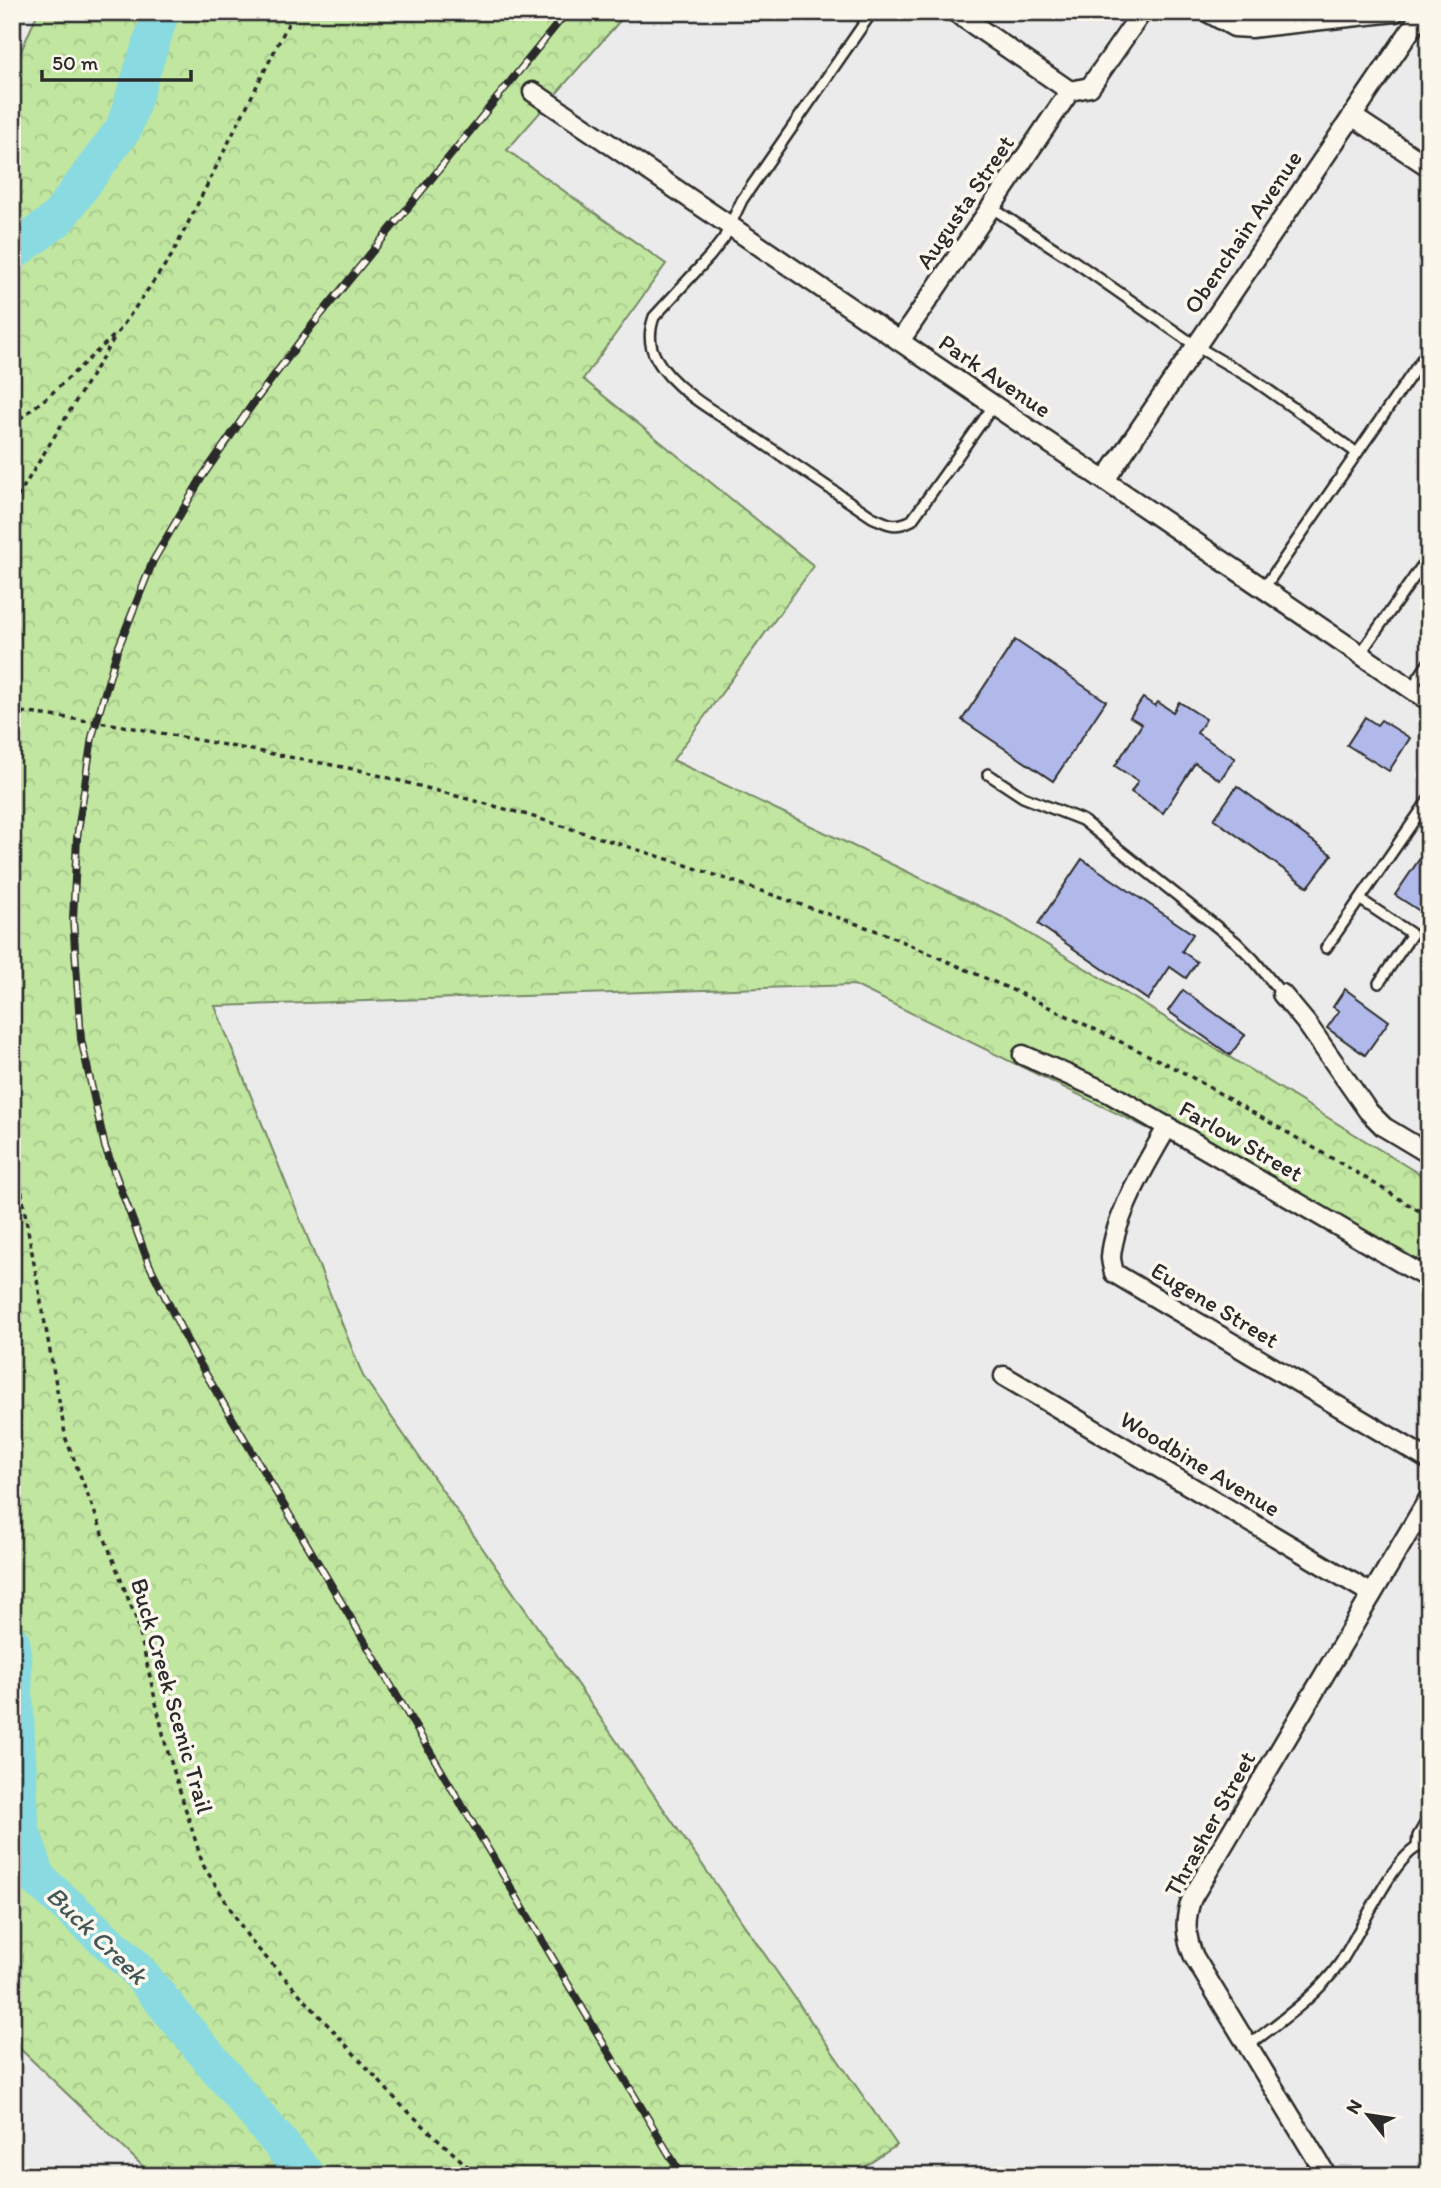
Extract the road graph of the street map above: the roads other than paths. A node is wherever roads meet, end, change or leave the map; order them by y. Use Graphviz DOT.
graph roads {
  1 [pos="872,12"];
  2 [pos="955,12"];
  3 [pos="1142,12"];
  4 [pos="1207,12"];
  5 [pos="1395,12"];
  6 [pos="1423,12"];
  7 [pos="1250,20"];
  8 [pos="1070,91"];
  9 [pos="533,92"];
  10 [pos="1352,116"];
  11 [pos="1429,167"];
  12 [pos="992,208"];
  13 [pos="729,224"];
  14 [pos="900,341"];
  15 [pos="1196,346"];
  16 [pos="1429,349"];
  17 [pos="994,404"];
  18 [pos="1357,453"];
  19 [pos="1105,480"];
  20 [pos="1429,556"];
  21 [pos="1264,588"];
  22 [pos="1360,654"];
  23 [pos="1429,662"];
  24 [pos="1411,689"];
  25 [pos="1429,701"];
  26 [pos="988,774"];
  27 [pos="1429,799"];
  28 [pos="1361,900"];
  29 [pos="1326,948"];
  30 [pos="1379,983"];
  31 [pos="1282,994"];
  32 [pos="1023,1055"];
  33 [pos="1168,1126"];
  34 [pos="1429,1154"];
  35 [pos="1429,1279"];
  36 [pos="1004,1376"];
  37 [pos="1429,1460"];
  38 [pos="1429,1499"];
  39 [pos="1372,1594"];
  40 [pos="1429,1817"];
  41 [pos="1429,1845"];
  42 [pos="1418,1847"];
  43 [pos="1248,2046"];
  44 [pos="1327,2176"];
  1 -- 13 [label="lane"];
  2 -- 8 [label="street"];
  3 -- 8 [label="street"];
  4 -- 7 [label="street"];
  5 -- 7 [label="street"];
  6 -- 10 [label="street, Obenchain Avenue"];
  8 -- 12 [label="street, Augusta Street"];
  9 -- 13 [label="street, Park Avenue"];
  10 -- 11 [label="street"];
  10 -- 15 [label="street, Obenchain Avenue"];
  12 -- 14 [label="street, Augusta Street"];
  12 -- 15 [label="lane"];
  13 -- 14 [label="street, Park Avenue"];
  13 -- 17 [label="lane"];
  14 -- 17 [label="street, Park Avenue"];
  15 -- 18 [label="lane"];
  15 -- 19 [label="street, Obenchain Avenue"];
  16 -- 18 [label="lane"];
  17 -- 19 [label="street, Park Avenue"];
  18 -- 21 [label="lane"];
  19 -- 21 [label="street, Park Avenue"];
  20 -- 22 [label="lane"];
  21 -- 22 [label="street, Park Avenue"];
  22 -- 24 [label="street, Park Avenue"];
  23 -- 24 [label="lane"];
  24 -- 25 [label="street, Park Avenue"];
  26 -- 31 [label="lane"];
  27 -- 28 [label="lane"];
  28 -- 29 [label="lane"];
  28 -- 30 [label="lane"];
  31 -- 34 [label="street"];
  32 -- 33 [label="street, Farlow Street"];
  33 -- 35 [label="street, Farlow Street"];
  33 -- 37 [label="street, Eugene Street"];
  36 -- 39 [label="street, Woodbine Avenue"];
  38 -- 39 [label="street, Thrasher Street"];
  39 -- 43 [label="street, Thrasher Street"];
  40 -- 42 [label="lane"];
  41 -- 42 [label="lane"];
  42 -- 43 [label="lane"];
  43 -- 44 [label="street, Thrasher Street"];
}
